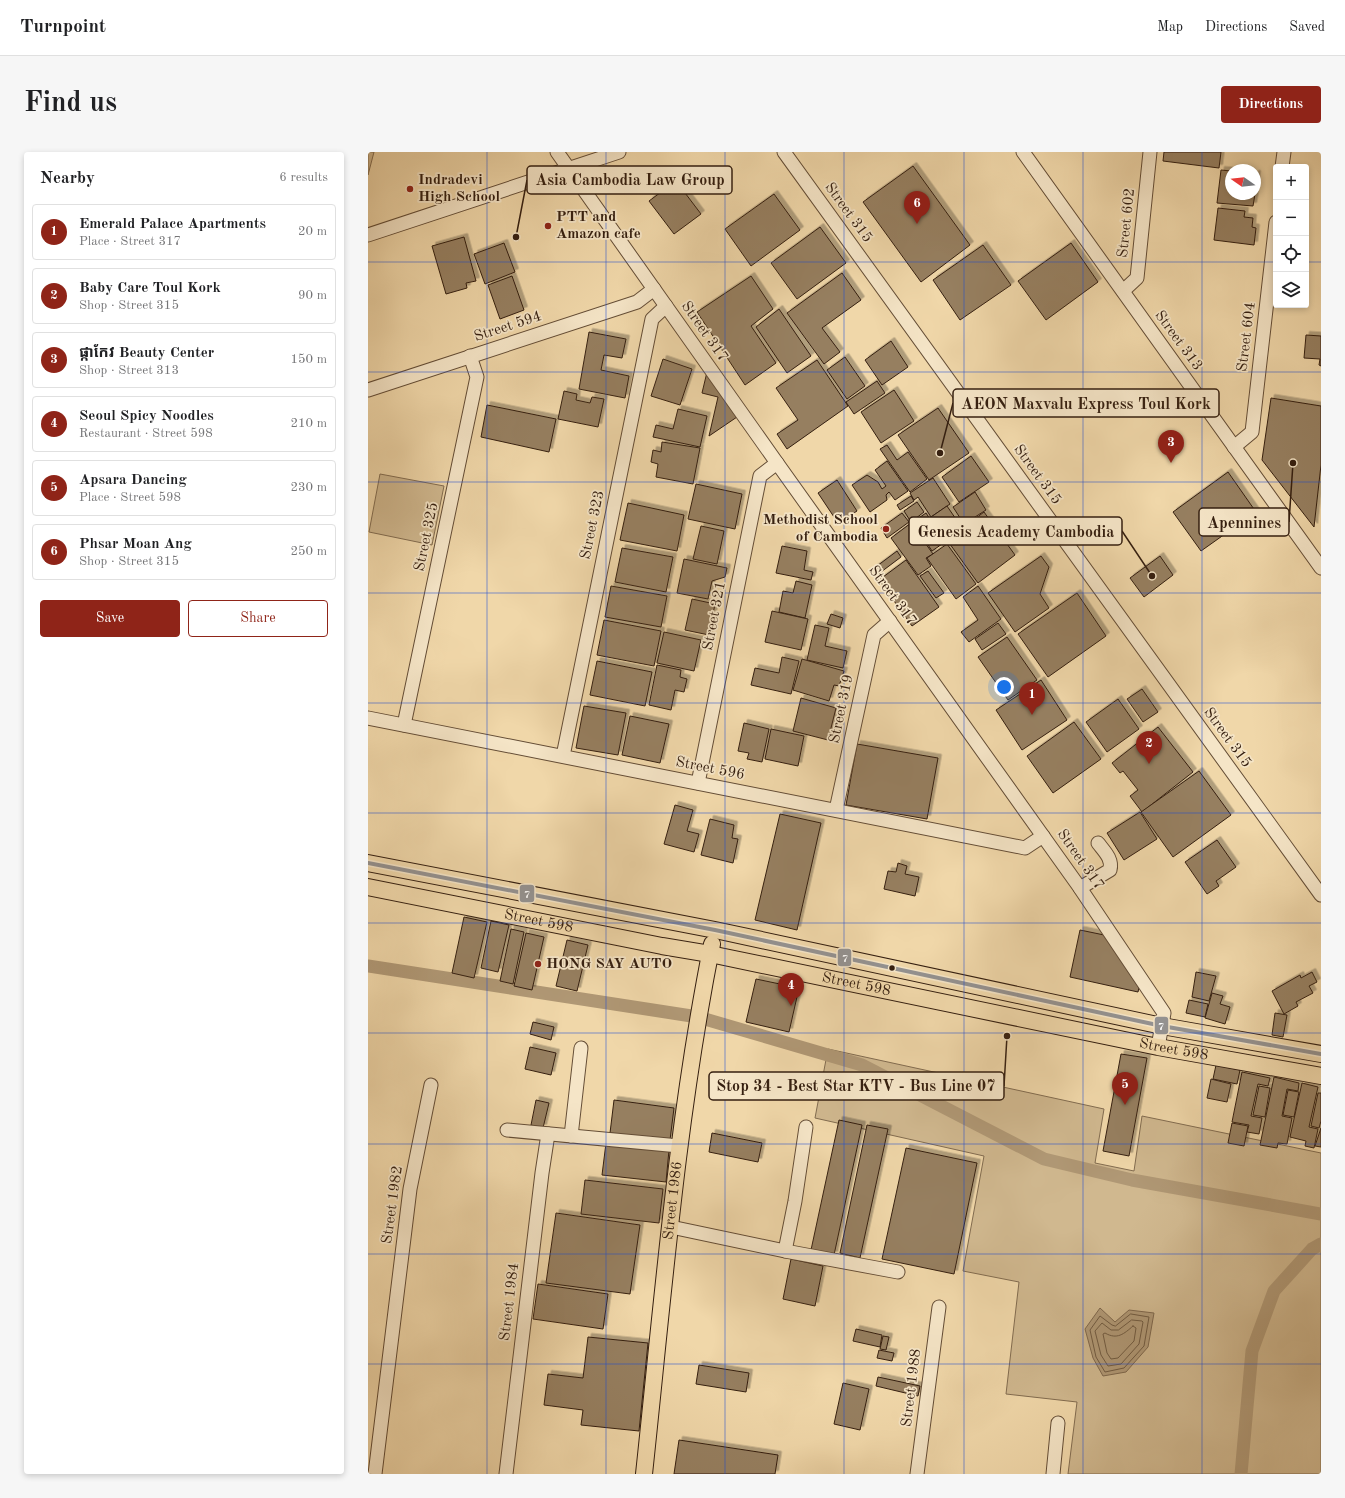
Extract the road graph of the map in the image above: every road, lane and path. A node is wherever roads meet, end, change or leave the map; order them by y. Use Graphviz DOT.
graph roads {
  1 [pos="557,152"];
  2 [pos="619,152"];
  3 [pos="784,152"];
  4 [pos="1023,152"];
  5 [pos="1150,152"];
  6 [pos="1284,152"];
  7 [pos="1282,164"];
  8 [pos="570,169"];
  9 [pos="368,236"];
  10 [pos="1274,236"];
  11 [pos="654,289"];
  12 [pos="1123,291"];
  13 [pos="666,306"];
  14 [pos="470,356"];
  15 [pos="368,390"];
  16 [pos="1234,446"];
  17 [pos="776,463"];
  18 [pos="1321,568"];
  19 [pos="890,621"];
  20 [pos="368,718"];
  21 [pos="404,725"];
  22 [pos="562,756"];
  23 [pos="698,783"];
  24 [pos="836,810"];
  25 [pos="1043,836"];
  26 [pos="1098,843"];
  27 [pos="368,863"];
  28 [pos="368,886"];
  29 [pos="1080,888"];
  30 [pos="1321,895"];
  31 [pos="714,930"];
  32 [pos="710,954"];
  33 [pos="848,958"];
  34 [pos="842,981"];
  35 [pos="1162,1026"];
  36 [pos="1158,1047"];
  37 [pos="581,1048"];
  38 [pos="1321,1054"];
  39 [pos="1321,1076"];
  40 [pos="431,1085"];
  41 [pos="806,1127"];
  42 [pos="507,1130"];
  43 [pos="548,1134"];
  44 [pos="571,1136"];
  45 [pos="679,1146"];
  46 [pos="671,1227"];
  47 [pos="785,1251"];
  48 [pos="898,1272"];
  49 [pos="939,1307"];
  50 [pos="1058,1423"];
  51 [pos="375,1474"];
  52 [pos="506,1474"];
  53 [pos="644,1474"];
  54 [pos="917,1474"];
  55 [pos="1053,1474"];
  1 -- 8 [label="street, Street 317"];
  2 -- 8 [label="street"];
  3 -- 30 [label="street, Street 315"];
  4 -- 12 [label="street, Street 313"];
  5 -- 12 [label="street, Street 602"];
  6 -- 7 [label="street"];
  8 -- 9 [label="street"];
  8 -- 11 [label="street, Street 317"];
  10 -- 16 [label="street, Street 604"];
  11 -- 13 [label="street, Street 317"];
  11 -- 14 [label="street, Street 594"];
  12 -- 16 [label="street, Street 313"];
  13 -- 17 [label="street, Street 317"];
  13 -- 22 [label="street, Street 323"];
  14 -- 15 [label="street, Street 594"];
  14 -- 21 [label="street, Street 325"];
  16 -- 18 [label="street, Street 313"];
  17 -- 19 [label="street, Street 317"];
  17 -- 23 [label="street, Street 321"];
  19 -- 24 [label="street, Street 319"];
  19 -- 25 [label="street, Street 317"];
  20 -- 21 [label="street, Street 596"];
  21 -- 22 [label="street, Street 596"];
  22 -- 23 [label="street, Street 596"];
  23 -- 24 [label="street, Street 596"];
  24 -- 25 [label="street, Street 596"];
  25 -- 29 [label="street, Street 317"];
  26 -- 29 [label="street"];
  27 -- 31 [label="main road, Street 598"];
  28 -- 32 [label="main road, Street 598"];
  29 -- 35 [label="street, Street 317"];
  31 -- 32 [label="main road, Street 1986"];
  31 -- 33 [label="main road, Street 598"];
  32 -- 34 [label="main road, Street 598"];
  32 -- 45 [label="main road, Street 1986"];
  33 -- 34 [label="main road"];
  33 -- 35 [label="main road, Street 598"];
  34 -- 36 [label="main road, Street 598"];
  35 -- 36 [label="street, Street 317"];
  35 -- 38 [label="main road, Street 598"];
  36 -- 39 [label="main road, Street 598"];
  37 -- 44 [label="street"];
  40 -- 51 [label="street, Street 1982"];
  41 -- 47 [label="street"];
  42 -- 43 [label="street"];
  43 -- 44 [label="street"];
  43 -- 52 [label="street, Street 1984"];
  44 -- 45 [label="street"];
  45 -- 46 [label="main road, Street 1986"];
  46 -- 47 [label="street"];
  46 -- 53 [label="main road, Street 1986"];
  47 -- 48 [label="street"];
  49 -- 54 [label="street, Street 1988"];
  50 -- 55 [label="street"];
}
